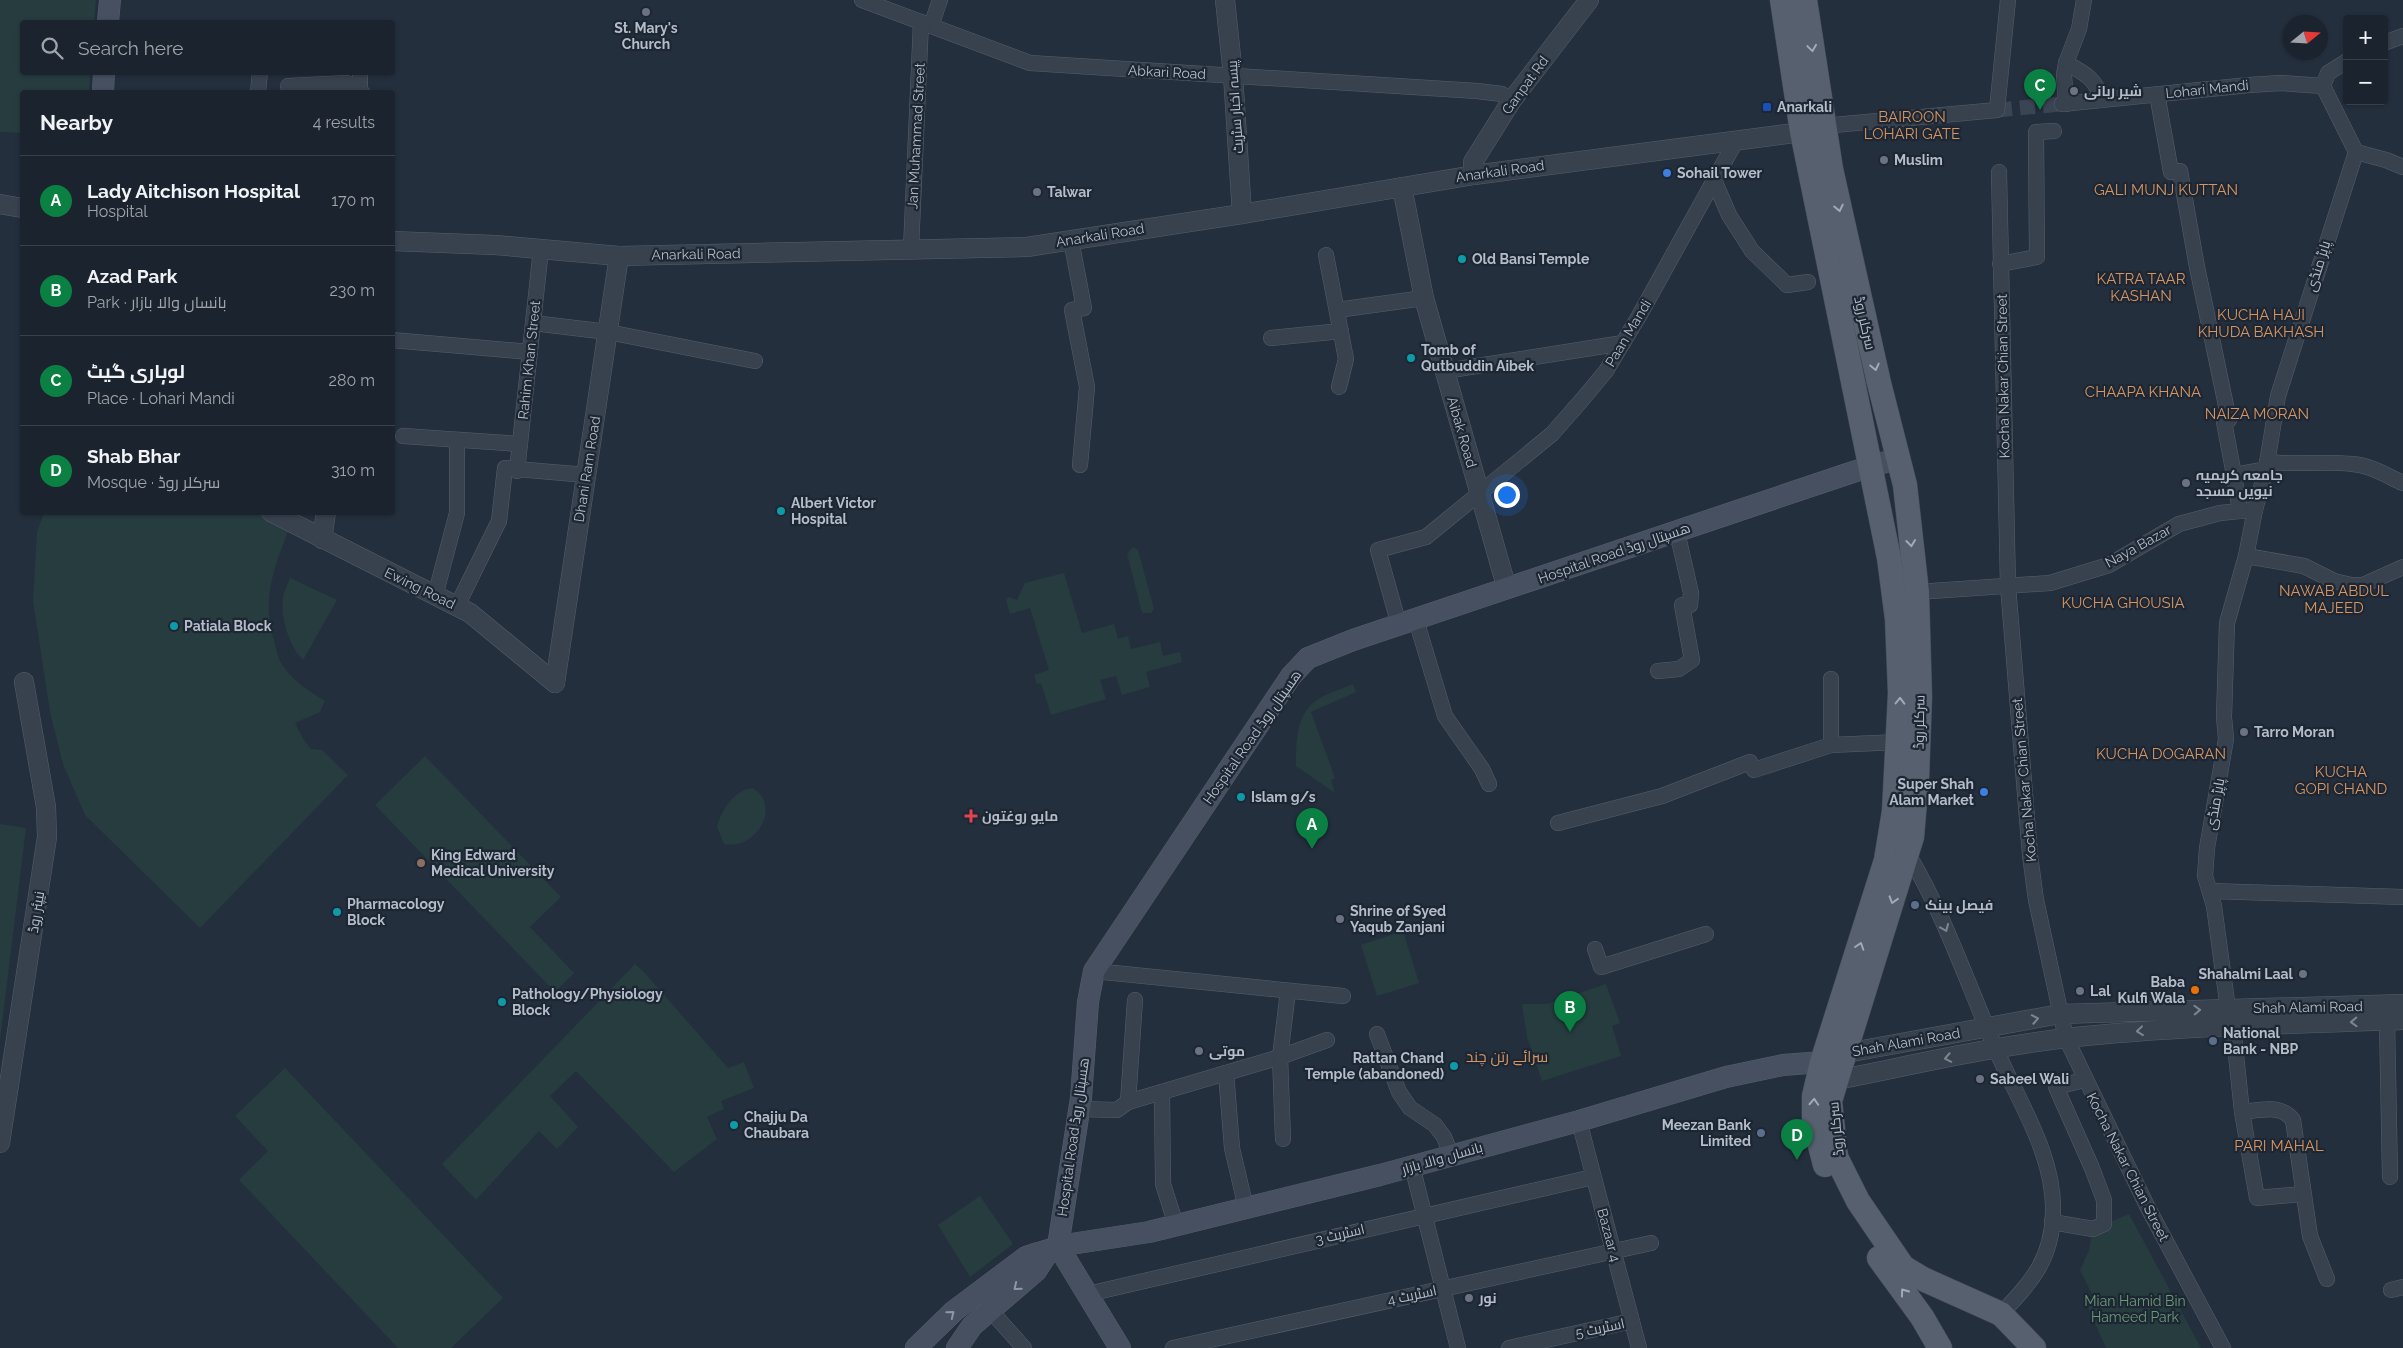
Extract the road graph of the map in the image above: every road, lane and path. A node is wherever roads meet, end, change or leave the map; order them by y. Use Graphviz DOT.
graph roads {
  1 [pos="110,0"];
  2 [pos="862,0"];
  3 [pos="940,0"];
  4 [pos="1225,0"];
  5 [pos="1589,0"];
  6 [pos="1782,0"];
  7 [pos="1805,0"];
  8 [pos="2008,0"];
  9 [pos="2084,0"];
  10 [pos="108,20"];
  11 [pos="926,24"];
  12 [pos="2403,36"];
  13 [pos="2388,42"];
  14 [pos="2066,63"];
  15 [pos="2343,64"];
  16 [pos="104,75"];
  17 [pos="260,75"];
  18 [pos="360,75"];
  19 [pos="1233,75"];
  20 [pos="288,86"];
  21 [pos="2323,86"];
  22 [pos="103,90"];
  23 [pos="258,90"];
  24 [pos="359,90"];
  25 [pos="361,90"];
  26 [pos="2157,94"];
  27 [pos="1512,100"];
  28 [pos="2101,100"];
  29 [pos="1812,128"];
  30 [pos="2054,131"];
  31 [pos="1736,139"];
  32 [pos="2356,152"];
  33 [pos="2403,167"];
  34 [pos="1999,172"];
  35 [pos="1474,174"];
  36 [pos="1714,180"];
  37 [pos="1402,187"];
  38 [pos="0,204"];
  39 [pos="20,208"];
  40 [pos="1242,214"];
  41 [pos="1070,240"];
  42 [pos="395,242"];
  43 [pos="541,249"];
  44 [pos="911,249"];
  45 [pos="1326,255"];
  46 [pos="619,256"];
  47 [pos="2000,264"];
  48 [pos="1808,282"];
  49 [pos="1424,298"];
  50 [pos="1337,310"];
  51 [pos="533,323"];
  52 [pos="1342,331"];
  53 [pos="608,332"];
  54 [pos="1271,338"];
  55 [pos="395,340"];
  56 [pos="1622,343"];
  57 [pos="530,352"];
  58 [pos="755,361"];
  59 [pos="1445,371"];
  60 [pos="1339,387"];
  61 [pos="403,436"];
  62 [pos="457,440"];
  63 [pos="520,444"];
  64 [pos="1899,458"];
  65 [pos="2266,465"];
  66 [pos="1080,466"];
  67 [pos="1871,467"];
  68 [pos="517,471"];
  69 [pos="586,475"];
  70 [pos="2234,475"];
  71 [pos="2403,483"];
  72 [pos="1480,495"];
  73 [pos="2248,511"];
  74 [pos="1909,514"];
  75 [pos="276,515"];
  76 [pos="326,515"];
  77 [pos="1880,520"];
  78 [pos="1677,532"];
  79 [pos="322,540"];
  80 [pos="2246,556"];
  81 [pos="2403,567"];
  82 [pos="2008,586"];
  83 [pos="1507,589"];
  84 [pos="1916,592"];
  85 [pos="435,596"];
  86 [pos="456,606"];
  87 [pos="1408,622"];
  88 [pos="1658,671"];
  89 [pos="1831,679"];
  90 [pos="24,682"];
  91 [pos="555,683"];
  92 [pos="1899,742"];
  93 [pos="1831,745"];
  94 [pos="1489,784"];
  95 [pos="1558,823"];
  96 [pos="1908,854"];
  97 [pos="2211,891"];
  98 [pos="2403,897"];
  99 [pos="1706,934"];
  100 [pos="1595,949"];
  101 [pos="1094,970"];
  102 [pos="1288,991"];
  103 [pos="1344,996"];
  104 [pos="1135,1000"];
  105 [pos="2403,1004"];
  106 [pos="2060,1014"];
  107 [pos="2230,1017"];
  108 [pos="2395,1020"];
  109 [pos="1987,1029"];
  110 [pos="1377,1034"];
  111 [pos="2066,1038"];
  112 [pos="1327,1040"];
  113 [pos="1995,1048"];
  114 [pos="1846,1052"];
  115 [pos="1280,1056"];
  116 [pos="1829,1071"];
  117 [pos="1226,1073"];
  118 [pos="2084,1080"];
  119 [pos="1162,1092"];
  120 [pos="1128,1102"];
  121 [pos="1080,1109"];
  122 [pos="2242,1112"];
  123 [pos="1579,1121"];
  124 [pos="1283,1139"];
  125 [pos="0,1143"];
  126 [pos="1451,1154"];
  127 [pos="1412,1166"];
  128 [pos="1593,1177"];
  129 [pos="2390,1177"];
  130 [pos="2303,1194"];
  131 [pos="1246,1208"];
  132 [pos="1424,1214"];
  133 [pos="2052,1222"];
  134 [pos="1176,1225"];
  135 [pos="1651,1243"];
  136 [pos="1054,1248"];
  137 [pos="1613,1250"];
  138 [pos="2327,1279"];
  139 [pos="1443,1288"];
  140 [pos="1946,1289"];
  141 [pos="1088,1294"];
  142 [pos="990,1310"];
  143 [pos="2001,1314"];
  144 [pos="1922,1317"];
  145 [pos="1632,1321"];
  146 [pos="916,1348"];
  147 [pos="956,1348"];
  148 [pos="1024,1348"];
  149 [pos="1120,1348"];
  150 [pos="1173,1348"];
  151 [pos="1458,1348"];
  152 [pos="1509,1348"];
  153 [pos="1639,1348"];
  154 [pos="1940,1348"];
  155 [pos="2034,1348"];
  156 [pos="2223,1348"];
  1 -- 10 [label="main road"];
  2 -- 11 [label="street, Abkari Road"];
  3 -- 11 [label="street, Jan Muhammad Street"];
  4 -- 19 [label="street, پیسہ اخبار سٹریٹ"];
  5 -- 27 [label="street, Ganpat Rd"];
  6 -- 29 [label="main road, سرکلر روڈ"];
  7 -- 29 [label="main road, سرکلر روڈ, one-way"];
  8 -- 29 [label="street"];
  9 -- 14 [label="street"];
  11 -- 19 [label="street, Abkari Road"];
  11 -- 44 [label="street, Jan Muhammad Street"];
  12 -- 13 [label="street"];
  14 -- 28 [label="street"];
  14 -- 28 [label="street, Lohari Mandi"];
  15 -- 21 [label="street"];
  16 -- 22 [label="main road"];
  17 -- 23 [label="street"];
  18 -- 25 [label="street"];
  19 -- 27 [label="street, Abkari Road"];
  19 -- 40 [label="street, پیسہ اخبار سٹریٹ"];
  20 -- 24 [label="street"];
  21 -- 26 [label="street, Lohari Mandi"];
  21 -- 32 [label="street"];
  26 -- 28 [label="street, Lohari Mandi"];
  26 -- 70 [label="street"];
  27 -- 35 [label="street, Ganpat Rd"];
  29 -- 31 [label="street, Anarkali Road"];
  29 -- 64 [label="main road, سرکلر روڈ, one-way"];
  29 -- 67 [label="main road, سرکلر روڈ"];
  30 -- 47 [label="street"];
  31 -- 35 [label="street, Anarkali Road"];
  31 -- 36 [label="street, Paan Mandi"];
  32 -- 33 [label="street"];
  32 -- 65 [label="street, پاپڑ منڈی"];
  34 -- 47 [label="street, Kocha Nakar Chian Street"];
  35 -- 37 [label="street, Anarkali Road"];
  36 -- 48 [label="street"];
  36 -- 56 [label="street, Paan Mandi"];
  37 -- 40 [label="street, Anarkali Road"];
  37 -- 49 [label="street, Aibak Road"];
  38 -- 39 [label="street"];
  40 -- 41 [label="street, Anarkali Road"];
  41 -- 44 [label="street, Anarkali Road"];
  41 -- 66 [label="street"];
  42 -- 43 [label="street, Anarkali Road"];
  43 -- 46 [label="street, Anarkali Road"];
  43 -- 51 [label="street, Rahim Khan Street"];
  44 -- 46 [label="street, Anarkali Road"];
  45 -- 50 [label="street"];
  46 -- 53 [label="street, Dhani Ram Road"];
  47 -- 82 [label="street, Kocha Nakar Chian Street"];
  49 -- 50 [label="street"];
  49 -- 59 [label="street, Aibak Road"];
  50 -- 52 [label="street"];
  51 -- 53 [label="street"];
  51 -- 57 [label="street, Rahim Khan Street"];
  52 -- 54 [label="street"];
  52 -- 60 [label="street"];
  53 -- 58 [label="street"];
  53 -- 69 [label="street, Dhani Ram Road"];
  55 -- 57 [label="street"];
  56 -- 59 [label="street"];
  56 -- 72 [label="street, Paan Mandi"];
  57 -- 63 [label="street, Rahim Khan Street"];
  59 -- 72 [label="street, Aibak Road"];
  61 -- 62 [label="street"];
  62 -- 63 [label="street"];
  62 -- 85 [label="street"];
  63 -- 68 [label="street, Rahim Khan Street"];
  64 -- 67 [label="main road, Hospital Road ھسپتال روڈ"];
  64 -- 74 [label="main road, سرکلر روڈ"];
  65 -- 70 [label="street"];
  65 -- 71 [label="street"];
  65 -- 73 [label="street, پاپڑ منڈی"];
  67 -- 77 [label="main road, سرکلر روڈ"];
  67 -- 78 [label="main road, Hospital Road ھسپتال روڈ"];
  68 -- 69 [label="street"];
  68 -- 86 [label="street"];
  69 -- 91 [label="street, Dhani Ram Road"];
  70 -- 73 [label="street"];
  72 -- 83 [label="street, Aibak Road"];
  72 -- 87 [label="street, Paan Mandi"];
  73 -- 80 [label="street, پاپڑ منڈی"];
  73 -- 82 [label="street, Naya Bazar"];
  74 -- 77 [label="main road"];
  74 -- 84 [label="main road, سرکلر روڈ, one-way"];
  75 -- 79 [label="street, Ewing Road"];
  76 -- 79 [label="street"];
  92 -- 77 [label="main road, سرکلر روڈ, one-way"];
  78 -- 83 [label="main road, Hospital Road ھسپتال روڈ"];
  78 -- 88 [label="street"];
  79 -- 85 [label="street, Ewing Road"];
  80 -- 81 [label="street"];
  80 -- 97 [label="street, پاپڑ منڈی"];
  82 -- 84 [label="street, Naya Bazar"];
  82 -- 106 [label="street, Kocha Nakar Chian Street"];
  83 -- 87 [label="main road, Hospital Road ھسپتال روڈ"];
  84 -- 96 [label="main road, سرکلر روڈ"];
  85 -- 86 [label="street, Ewing Road"];
  86 -- 91 [label="street, Ewing Road"];
  87 -- 94 [label="street"];
  87 -- 101 [label="main road, Hospital Road ھسپتال روڈ"];
  89 -- 93 [label="street"];
  90 -- 125 [label="street, نیپئر روڈ"];
  92 -- 93 [label="street"];
  116 -- 92 [label="main road, سرکلر روڈ, one-way"];
  93 -- 95 [label="street"];
  96 -- 109 [label="street, one-way"];
  96 -- 114 [label="main road, سرکلر روڈ, one-way"];
  97 -- 98 [label="street"];
  97 -- 107 [label="street, پاپڑ منڈی"];
  99 -- 100 [label="street"];
  101 -- 102 [label="street"];
  101 -- 121 [label="main road, Hospital Road ھسپتال روڈ"];
  102 -- 103 [label="street"];
  102 -- 115 [label="street"];
  104 -- 120 [label="street"];
  105 -- 107 [label="street, Shah Alami Road"];
  106 -- 107 [label="street, Shah Alami Road, one-way"];
  109 -- 106 [label="street, Shah Alami Road, one-way"];
  106 -- 111 [label="street, Kocha Nakar Chian Street"];
  108 -- 107 [label="street, Shah Alami Road, one-way"];
  107 -- 111 [label="street, Shah Alami Road, one-way"];
  107 -- 122 [label="street, پاپڑ منڈی"];
  108 -- 129 [label="street"];
  109 -- 113 [label="street"];
  109 -- 114 [label="street, Shah Alami Road"];
  110 -- 126 [label="street"];
  111 -- 113 [label="street, Shah Alami Road"];
  111 -- 118 [label="street, Kocha Nakar Chian Street"];
  112 -- 115 [label="street"];
  113 -- 116 [label="street, Shah Alami Road, one-way"];
  113 -- 133 [label="street"];
  114 -- 116 [label="main road, سرکلر روڈ"];
  115 -- 117 [label="street"];
  115 -- 124 [label="street"];
  116 -- 123 [label="main road, بانساں والا بازار"];
  116 -- 140 [label="main road, سرکلر روڈ"];
  144 -- 116 [label="main road, سرکلر روڈ, one-way"];
  117 -- 119 [label="street"];
  117 -- 131 [label="street"];
  118 -- 133 [label="street"];
  118 -- 156 [label="street, Kocha Nakar Chian Street"];
  119 -- 120 [label="street"];
  119 -- 134 [label="street"];
  120 -- 121 [label="street"];
  121 -- 136 [label="main road, Hospital Road ھسپتال روڈ"];
  122 -- 130 [label="street"];
  122 -- 130 [label="street, پاپڑ منڈی"];
  123 -- 126 [label="main road, بانساں والا بازار"];
  123 -- 128 [label="street, Bazaar 4"];
  126 -- 127 [label="main road, بانساں والا بازار"];
  127 -- 131 [label="main road, بانساں والا بازار"];
  127 -- 132 [label="street"];
  128 -- 132 [label="street, اسٹریٹ 3"];
  128 -- 137 [label="street, Bazaar 4"];
  130 -- 138 [label="street"];
  131 -- 134 [label="main road, بانساں والا بازار"];
  132 -- 139 [label="street"];
  132 -- 141 [label="street, اسٹریٹ 3"];
  133 -- 143 [label="street"];
  134 -- 136 [label="main road, بانساں والا بازار"];
  135 -- 137 [label="street, اسٹریٹ 4"];
  136 -- 141 [label="main road"];
  136 -- 142 [label="main road, Hospital Road ھسپتال روڈ, one-way"];
  146 -- 136 [label="main road, one-way"];
  137 -- 139 [label="street, اسٹریٹ 4"];
  137 -- 145 [label="street, Bazaar 4"];
  139 -- 150 [label="street, اسٹریٹ 4"];
  139 -- 151 [label="street"];
  140 -- 143 [label="main road, سرکلر روڈ"];
  140 -- 144 [label="main road"];
  141 -- 149 [label="main road"];
  142 -- 147 [label="main road, Hospital Road ھسپتال روڈ"];
  142 -- 148 [label="street"];
  143 -- 155 [label="main road, سرکلر روڈ"];
  144 -- 154 [label="main road, سرکلر روڈ"];
  145 -- 152 [label="street, اسٹریٹ 5"];
  145 -- 153 [label="street, Bazaar 4"];
}
